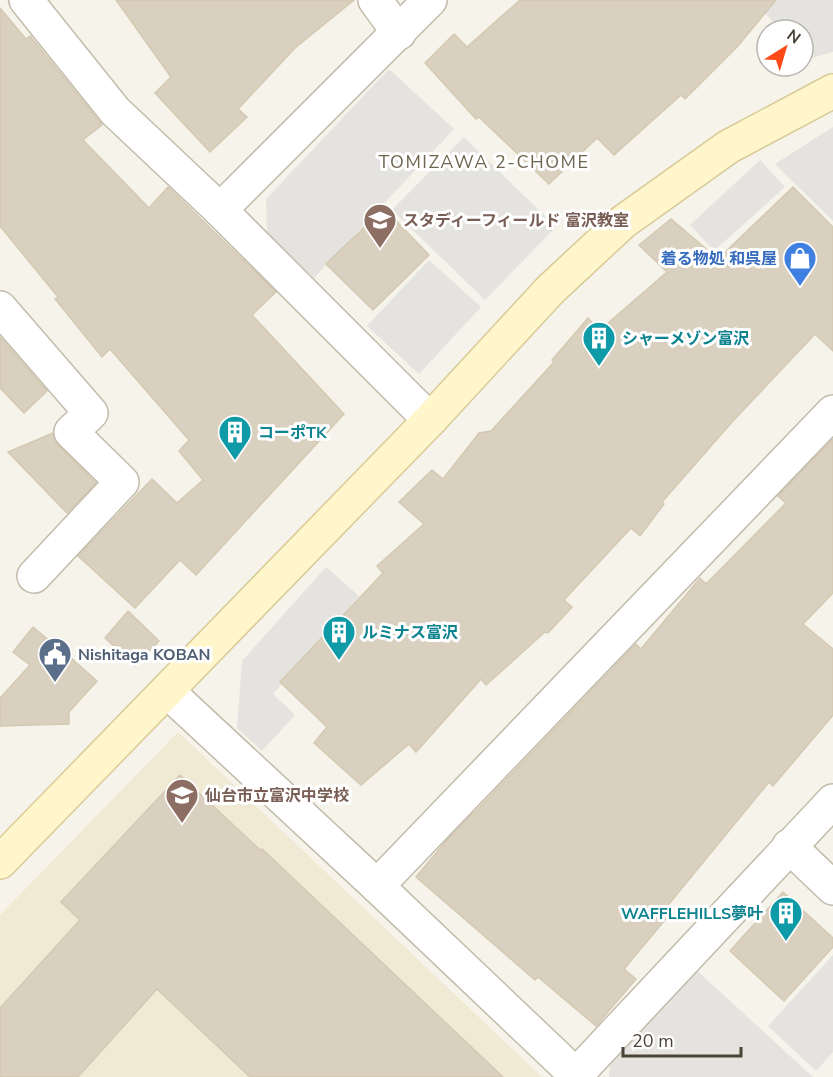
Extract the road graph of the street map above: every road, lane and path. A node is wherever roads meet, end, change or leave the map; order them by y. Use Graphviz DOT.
graph roads {
  1 [pos="26,0"];
  2 [pos="375,0"];
  3 [pos="430,0"];
  4 [pos="399,33"];
  5 [pos="833,91"];
  6 [pos="220,210"];
  7 [pos="0,308"];
  8 [pos="833,412"];
  9 [pos="430,420"];
  10 [pos="34,576"];
  11 [pos="167,691"];
  12 [pos="833,801"];
  13 [pos="789,846"];
  14 [pos="0,862"];
  15 [pos="377,886"];
  16 [pos="833,888"];
  17 [pos="577,1076"];
  1 -- 6 [label="street"];
  2 -- 4 [label="street"];
  3 -- 4 [label="street"];
  4 -- 6 [label="street"];
  5 -- 9 [label="street"];
  6 -- 9 [label="street"];
  7 -- 10 [label="street"];
  8 -- 15 [label="street"];
  9 -- 11 [label="street"];
  11 -- 14 [label="street"];
  11 -- 15 [label="street"];
  12 -- 13 [label="street"];
  13 -- 16 [label="street"];
  13 -- 17 [label="street"];
  15 -- 17 [label="street"];
}
